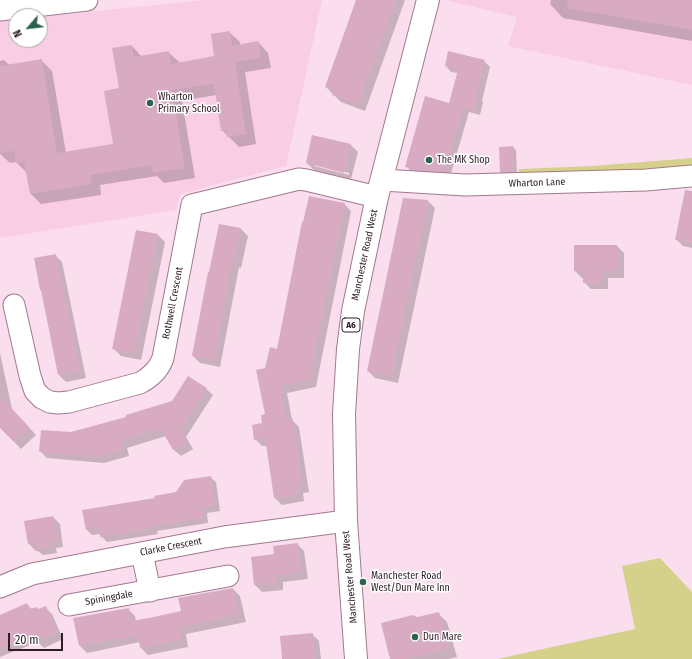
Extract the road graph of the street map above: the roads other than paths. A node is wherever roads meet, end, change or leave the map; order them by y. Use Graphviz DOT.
graph roads {
  1 [pos="87,0"];
  2 [pos="428,0"];
  3 [pos="0,10"];
  4 [pos="692,176"];
  5 [pos="379,188"];
  6 [pos="14,305"];
  7 [pos="346,521"];
  8 [pos="142,553"];
  9 [pos="228,576"];
  10 [pos="0,587"];
  11 [pos="150,591"];
  12 [pos="69,605"];
  13 [pos="356,659"];
  1 -- 3 [label="street"];
  2 -- 5 [label="main road, Manchester Road West / A6"];
  4 -- 5 [label="street, Wharton Lane"];
  5 -- 6 [label="street, Rothwell Crescent"];
  5 -- 7 [label="main road, Manchester Road West / A6"];
  7 -- 8 [label="street, Clarke Crescent"];
  7 -- 13 [label="main road, Manchester Road West / A6"];
  8 -- 10 [label="street, Clarke Crescent"];
  8 -- 11 [label="street"];
  9 -- 11 [label="street, Spiningdale"];
  11 -- 12 [label="street, Spiningdale"];
}
